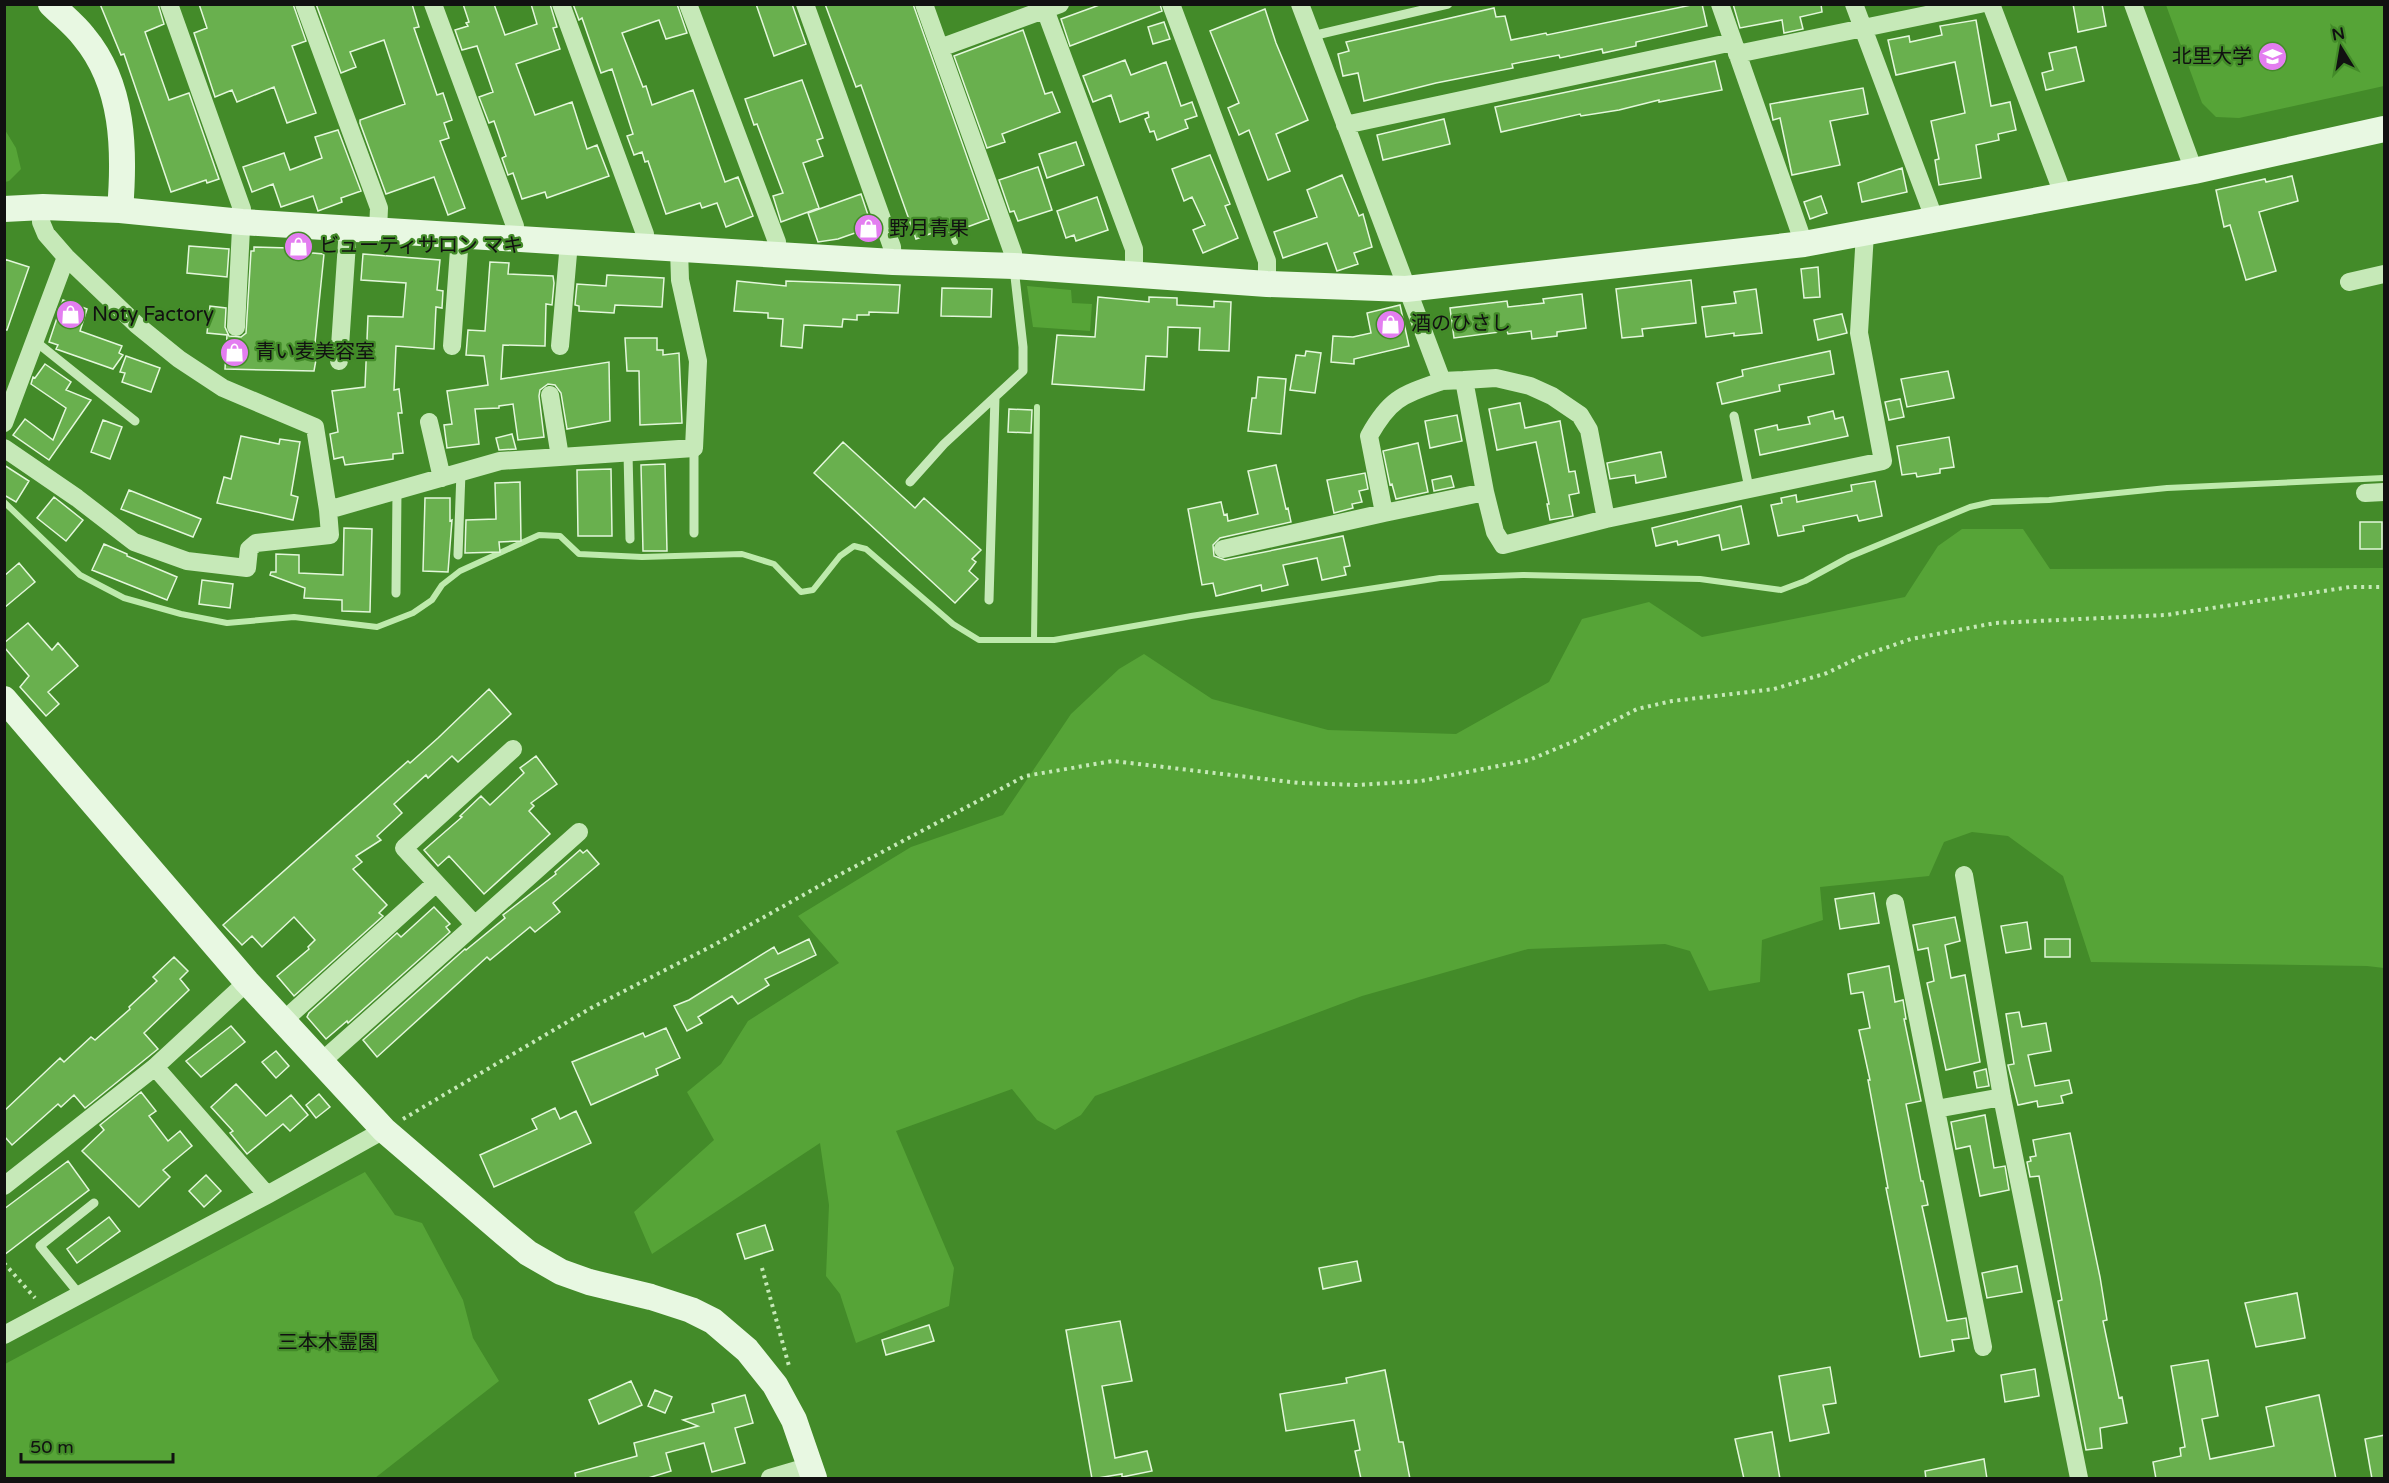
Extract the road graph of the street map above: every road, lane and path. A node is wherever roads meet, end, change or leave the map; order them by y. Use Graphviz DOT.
graph roads {
  1 [pos="51,4"];
  2 [pos="168,4"];
  3 [pos="304,4"];
  4 [pos="433,4"];
  5 [pos="561,4"];
  6 [pos="688,4"];
  7 [pos="805,4"];
  8 [pos="924,4"];
  9 [pos="1171,4"];
  10 [pos="1299,4"];
  11 [pos="1448,4"];
  12 [pos="1719,4"];
  13 [pos="1854,4"];
  14 [pos="1980,4"];
  15 [pos="1991,4"];
  16 [pos="2133,4"];
  17 [pos="1049,6"];
  18 [pos="1863,28"];
  19 [pos="1312,36"];
  20 [pos="940,48"];
  21 [pos="1735,48"];
  22 [pos="1345,125"];
  23 [pos="2385,129"];
  24 [pos="2194,171"];
  25 [pos="2063,194"];
  26 [pos="43,207"];
  27 [pos="4,209"];
  28 [pos="120,210"];
  29 [pos="1934,218"];
  30 [pos="242,222"];
  31 [pos="348,228"];
  32 [pos="378,230"];
  33 [pos="1865,232"];
  34 [pos="460,236"];
  35 [pos="514,238"];
  36 [pos="569,242"];
  37 [pos="1804,244"];
  38 [pos="645,247"];
  39 [pos="679,249"];
  40 [pos="777,255"];
  41 [pos="66,257"];
  42 [pos="893,262"];
  43 [pos="1014,266"];
  44 [pos="1134,273"];
  45 [pos="2385,274"];
  46 [pos="2349,282"];
  47 [pos="1267,284"];
  48 [pos="1406,289"];
  49 [pos="236,327"];
  50 [pos="35,341"];
  51 [pos="452,346"];
  52 [pos="560,346"];
  53 [pos="339,361"];
  54 [pos="1464,380"];
  55 [pos="1442,381"];
  56 [pos="550,395"];
  57 [pos="995,397"];
  58 [pos="1734,416"];
  59 [pos="135,421"];
  60 [pos="429,422"];
  61 [pos="4,423"];
  62 [pos="4,448"];
  63 [pos="694,448"];
  64 [pos="628,453"];
  65 [pos="560,457"];
  66 [pos="461,472"];
  67 [pos="442,478"];
  68 [pos="910,482"];
  69 [pos="1749,488"];
  70 [pos="398,491"];
  71 [pos="1485,492"];
  72 [pos="2385,492"];
  73 [pos="2365,493"];
  74 [pos="328,510"];
  75 [pos="1384,513"];
  76 [pos="1606,519"];
  77 [pos="694,533"];
  78 [pos="630,539"];
  79 [pos="1223,549"];
  80 [pos="458,555"];
  81 [pos="2385,587"];
  82 [pos="396,592"];
  83 [pos="989,600"];
  84 [pos="4,699"];
  85 [pos="513,749"];
  86 [pos="579,832"];
  87 [pos="1964,875"];
  88 [pos="436,884"];
  89 [pos="1895,903"];
  90 [pos="474,924"];
  91 [pos="247,982"];
  92 [pos="282,1022"];
  93 [pos="320,1063"];
  94 [pos="155,1067"];
  95 [pos="2002,1096"];
  96 [pos="1936,1109"];
  97 [pos="384,1130"];
  98 [pos="4,1186"];
  99 [pos="267,1195"];
  100 [pos="94,1203"];
  101 [pos="4,1263"];
  102 [pos="762,1268"];
  103 [pos="80,1294"];
  104 [pos="47,1312"];
  105 [pos="4,1335"];
  106 [pos="1983,1347"];
  107 [pos="790,1368"];
  108 [pos="813,1472"];
  109 [pos="770,1479"];
  110 [pos="2079,1479"];
  1 -- 28 [label="street"];
  2 -- 30 [label="street"];
  3 -- 32 [label="street"];
  4 -- 35 [label="street"];
  5 -- 38 [label="street"];
  6 -- 40 [label="street"];
  7 -- 42 [label="street"];
  8 -- 20 [label="street"];
  9 -- 47 [label="street"];
  10 -- 19 [label="street"];
  11 -- 19 [label="lane"];
  12 -- 21 [label="street"];
  13 -- 18 [label="street"];
  14 -- 18 [label="street"];
  15 -- 25 [label="street"];
  16 -- 24 [label="street"];
  17 -- 20 [label="street"];
  17 -- 44 [label="street"];
  18 -- 21 [label="street"];
  18 -- 29 [label="street"];
  19 -- 22 [label="street"];
  20 -- 43 [label="street"];
  21 -- 22 [label="street"];
  21 -- 37 [label="street"];
  22 -- 48 [label="street"];
  23 -- 24 [label="street"];
  24 -- 25 [label="street"];
  25 -- 29 [label="street"];
  26 -- 27 [label="street"];
  26 -- 28 [label="street"];
  26 -- 41 [label="street"];
  28 -- 30 [label="street"];
  29 -- 33 [label="street"];
  30 -- 31 [label="street"];
  30 -- 49 [label="street"];
  31 -- 32 [label="street"];
  31 -- 53 [label="street"];
  32 -- 34 [label="street"];
  33 -- 37 [label="street"];
  33 -- 69 [label="street"];
  34 -- 35 [label="street"];
  34 -- 51 [label="street"];
  35 -- 36 [label="street"];
  36 -- 38 [label="street"];
  36 -- 52 [label="street"];
  37 -- 48 [label="street"];
  38 -- 39 [label="street"];
  39 -- 40 [label="street"];
  39 -- 63 [label="street"];
  40 -- 42 [label="street"];
  41 -- 50 [label="street"];
  41 -- 74 [label="street"];
  42 -- 43 [label="street"];
  43 -- 44 [label="street"];
  43 -- 57 [label="lane"];
  44 -- 47 [label="street"];
  45 -- 46 [label="street"];
  47 -- 48 [label="street"];
  48 -- 55 [label="street"];
  50 -- 59 [label="lane"];
  50 -- 61 [label="street"];
  54 -- 55 [label="street"];
  54 -- 71 [label="street"];
  54 -- 76 [label="street"];
  55 -- 75 [label="street"];
  56 -- 65 [label="street"];
  57 -- 68 [label="lane"];
  57 -- 83 [label="lane"];
  58 -- 69 [label="lane"];
  60 -- 67 [label="street"];
  62 -- 74 [label="street"];
  63 -- 64 [label="street"];
  63 -- 77 [label="lane"];
  64 -- 65 [label="street"];
  64 -- 78 [label="lane"];
  65 -- 66 [label="street"];
  66 -- 67 [label="street"];
  66 -- 80 [label="lane"];
  67 -- 70 [label="street"];
  69 -- 76 [label="street"];
  70 -- 74 [label="street"];
  70 -- 82 [label="lane"];
  71 -- 75 [label="street"];
  71 -- 76 [label="street"];
  72 -- 73 [label="street"];
  75 -- 79 [label="street"];
  81 -- 97 [label="path"];
  84 -- 91 [label="street"];
  85 -- 88 [label="street"];
  86 -- 90 [label="street"];
  87 -- 95 [label="street"];
  88 -- 90 [label="street"];
  88 -- 92 [label="street"];
  89 -- 96 [label="street"];
  90 -- 93 [label="street"];
  91 -- 92 [label="street"];
  91 -- 94 [label="street"];
  92 -- 93 [label="street"];
  93 -- 97 [label="street"];
  94 -- 98 [label="street"];
  94 -- 99 [label="street"];
  95 -- 96 [label="street"];
  95 -- 110 [label="street"];
  96 -- 106 [label="street"];
  97 -- 99 [label="street"];
  97 -- 108 [label="street"];
  99 -- 103 [label="street"];
  100 -- 103 [label="lane"];
  101 -- 104 [label="path"];
  102 -- 107 [label="path"];
  103 -- 104 [label="street"];
  104 -- 105 [label="street"];
  108 -- 109 [label="street"];
}
